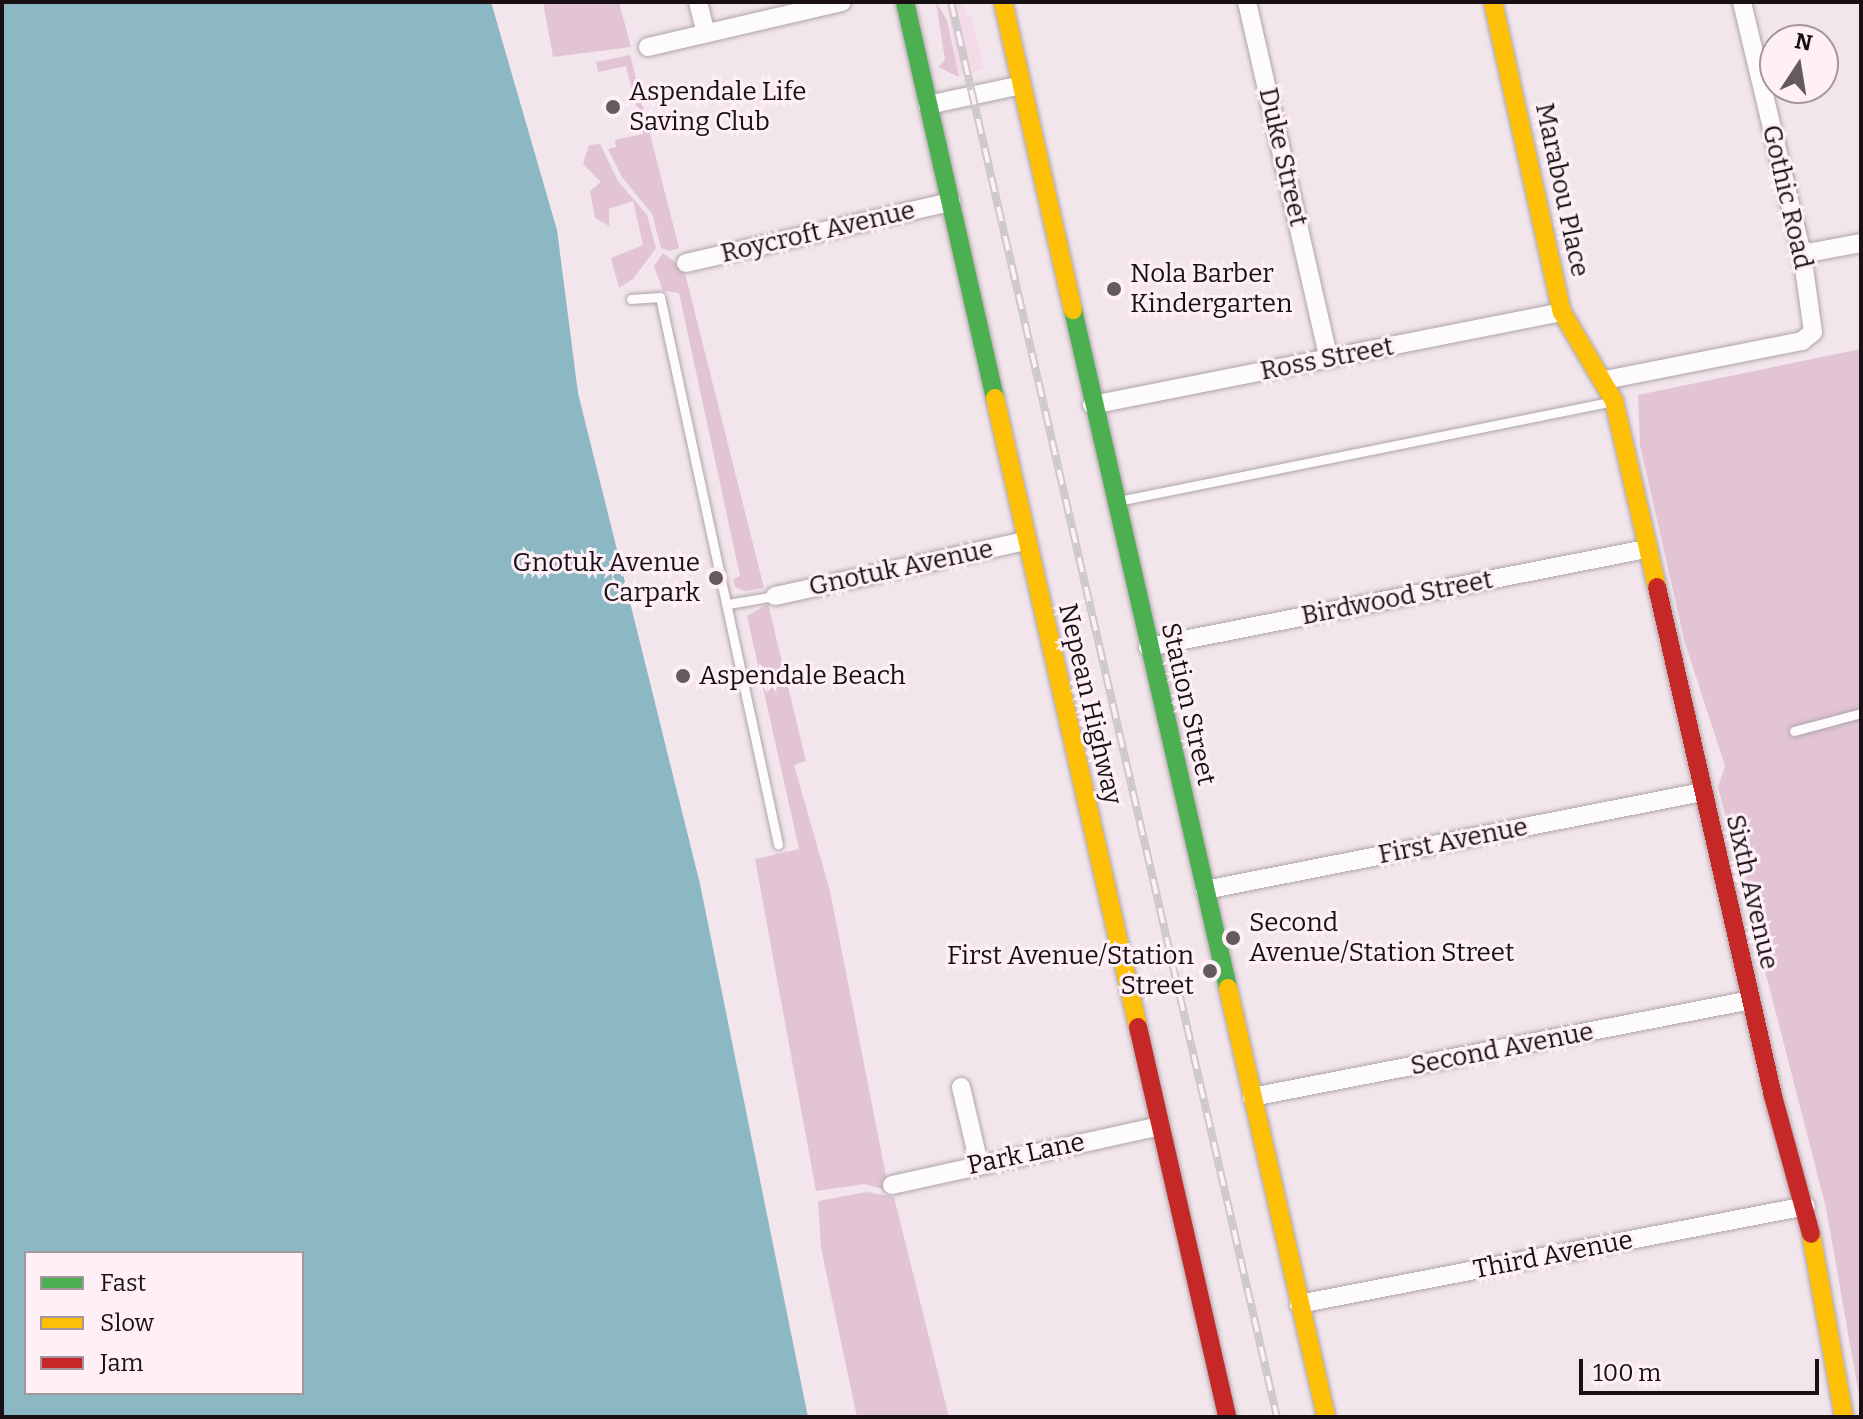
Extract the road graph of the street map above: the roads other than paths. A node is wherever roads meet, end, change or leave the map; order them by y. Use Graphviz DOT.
graph roads {
  1 [pos="698,2"];
  2 [pos="842,2"];
  3 [pos="905,2"];
  4 [pos="1003,2"];
  5 [pos="1247,2"];
  6 [pos="1493,2"];
  7 [pos="1742,2"];
  8 [pos="790,8"];
  9 [pos="706,33"];
  10 [pos="648,47"];
  11 [pos="1021,85"];
  12 [pos="928,105"];
  13 [pos="951,202"];
  14 [pos="1861,243"];
  15 [pos="1802,254"];
  16 [pos="686,263"];
  17 [pos="631,299"];
  18 [pos="1562,312"];
  19 [pos="1329,359"];
  20 [pos="1605,380"];
  21 [pos="1614,401"];
  22 [pos="1092,405"];
  23 [pos="1115,502"];
  24 [pos="1026,541"];
  25 [pos="1646,549"];
  26 [pos="775,596"];
  27 [pos="728,604"];
  28 [pos="1148,647"];
  29 [pos="1861,713"];
  30 [pos="1794,731"];
  31 [pos="1702,792"];
  32 [pos="778,844"];
  33 [pos="1205,890"];
  34 [pos="1751,1000"];
  35 [pos="961,1087"];
  36 [pos="1252,1097"];
  37 [pos="1160,1126"];
  38 [pos="979,1164"];
  39 [pos="892,1185"];
  40 [pos="1806,1206"];
  41 [pos="1299,1304"];
  42 [pos="1839,1416"];
  43 [pos="1227,1417"];
  44 [pos="1326,1417"];
  1 -- 9 [label="street"];
  2 -- 8 [label="street"];
  3 -- 12 [label="main road, Nepean Highway"];
  4 -- 11 [label="main road, Station Street"];
  5 -- 19 [label="street, Duke Street"];
  6 -- 18 [label="main road, Marabou Place"];
  7 -- 15 [label="street, Gothic Road"];
  8 -- 9 [label="street"];
  9 -- 10 [label="street"];
  11 -- 12 [label="street"];
  11 -- 22 [label="main road, Station Street"];
  12 -- 13 [label="main road, Nepean Highway"];
  13 -- 16 [label="street, Roycroft Avenue"];
  13 -- 24 [label="main road, Nepean Highway"];
  14 -- 15 [label="street"];
  15 -- 20 [label="street, Gothic Road"];
  17 -- 27 [label="lane"];
  18 -- 19 [label="street, Ross Street"];
  18 -- 20 [label="main road, Marabou Place"];
  19 -- 22 [label="street, Ross Street"];
  20 -- 21 [label="main road, Sixth Avenue"];
  21 -- 23 [label="lane"];
  21 -- 25 [label="main road, Sixth Avenue"];
  22 -- 23 [label="main road, Station Street"];
  23 -- 28 [label="main road, Station Street"];
  24 -- 26 [label="street, Gnotuk Avenue"];
  24 -- 37 [label="main road, Nepean Highway"];
  25 -- 28 [label="street, Birdwood Street"];
  25 -- 31 [label="main road, Sixth Avenue"];
  26 -- 27 [label="lane"];
  27 -- 32 [label="lane"];
  28 -- 33 [label="main road, Station Street"];
  29 -- 30 [label="lane"];
  31 -- 33 [label="street, First Avenue"];
  31 -- 34 [label="main road, Sixth Avenue"];
  33 -- 36 [label="main road, Station Street"];
  34 -- 36 [label="street, Second Avenue"];
  34 -- 40 [label="main road, Sixth Avenue"];
  35 -- 38 [label="street"];
  36 -- 41 [label="main road, Station Street"];
  37 -- 38 [label="street, Park Lane"];
  37 -- 43 [label="main road, Nepean Highway"];
  38 -- 39 [label="street, Park Lane"];
  40 -- 41 [label="street, Third Avenue"];
  40 -- 42 [label="main road, Sixth Avenue"];
  41 -- 44 [label="main road, Station Street"];
}
